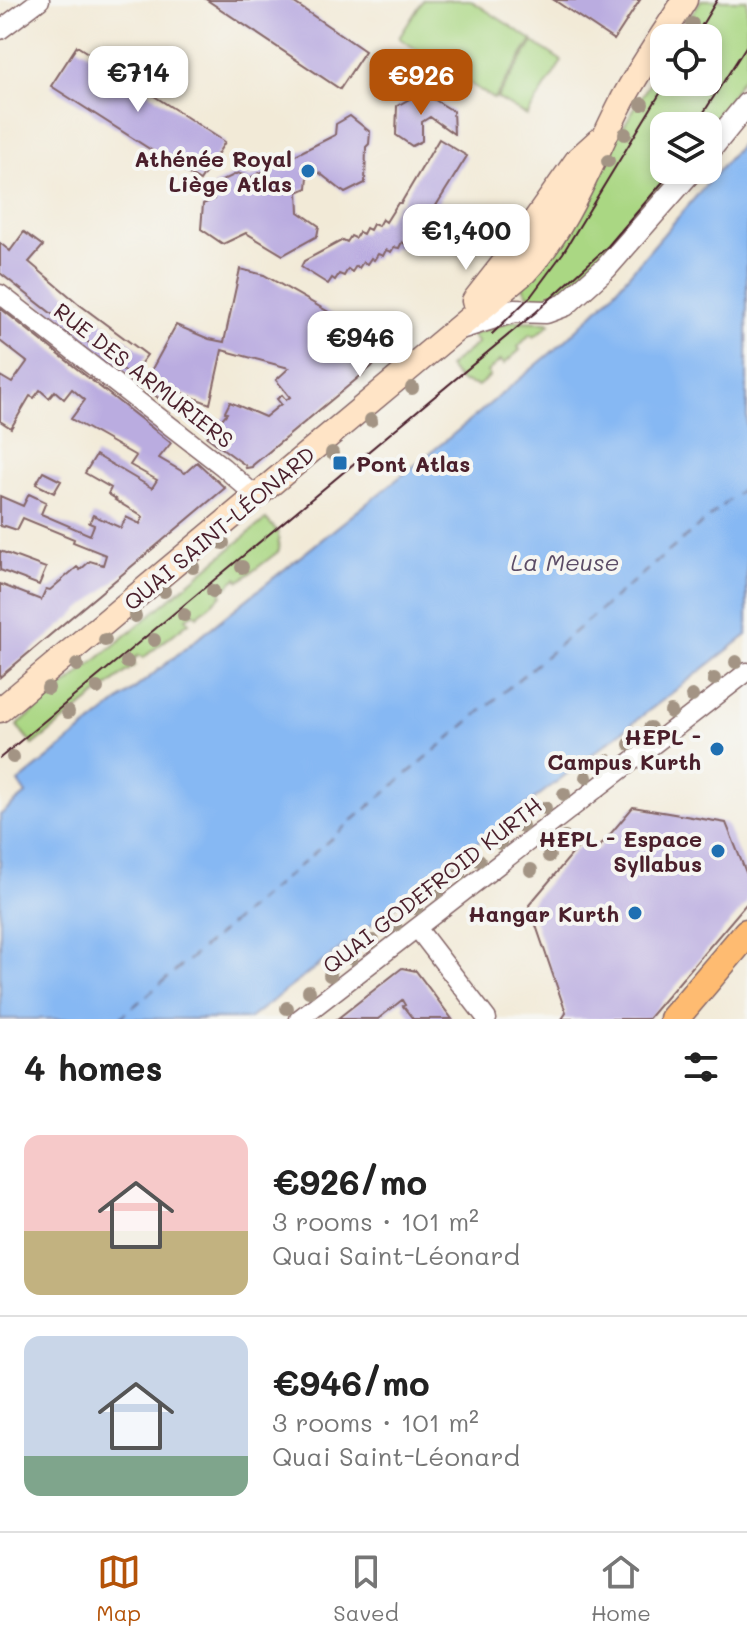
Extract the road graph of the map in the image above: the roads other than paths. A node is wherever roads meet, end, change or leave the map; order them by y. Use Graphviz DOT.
graph roads {
  1 [pos="40,0"];
  2 [pos="685,0"];
  3 [pos="0,30"];
  4 [pos="747,104"];
  5 [pos="608,132"];
  6 [pos="722,135"];
  7 [pos="680,184"];
  8 [pos="536,220"];
  9 [pos="511,283"];
  10 [pos="0,294"];
  11 [pos="531,312"];
  12 [pos="459,328"];
  13 [pos="438,346"];
  14 [pos="257,497"];
  15 [pos="747,672"];
  16 [pos="0,710"];
  17 [pos="417,928"];
  18 [pos="747,933"];
  19 [pos="299,1019"];
  20 [pos="487,1019"];
  21 [pos="674,1019"];
  1 -- 3 [label="street"];
  2 -- 5 [label="main road, QUAI SAINT-LÉONARD"];
  4 -- 6 [label="street"];
  5 -- 8 [label="main road, QUAI SAINT-LÉONARD"];
  5 -- 9 [label="main road, QUAI SAINT-LÉONARD"];
  7 -- 11 [label="street, QUAI SAINT-LÉONARD"];
  8 -- 9 [label="street"];
  8 -- 13 [label="main road, QUAI SAINT-LÉONARD"];
  9 -- 11 [label="street"];
  9 -- 12 [label="main road, QUAI SAINT-LÉONARD"];
  10 -- 14 [label="street, RUE DES ARMURIERS"];
  11 -- 12 [label="street, QUAI SAINT-LÉONARD"];
  12 -- 13 [label="main road, QUAI SAINT-LÉONARD"];
  13 -- 14 [label="main road, QUAI SAINT-LÉONARD"];
  14 -- 16 [label="main road, QUAI SAINT-LÉONARD"];
  15 -- 17 [label="street, QUAI GODEFROID KURTH"];
  17 -- 19 [label="street, QUAI GODEFROID KURTH"];
  17 -- 20 [label="street"];
  18 -- 21 [label="main road"];
}
